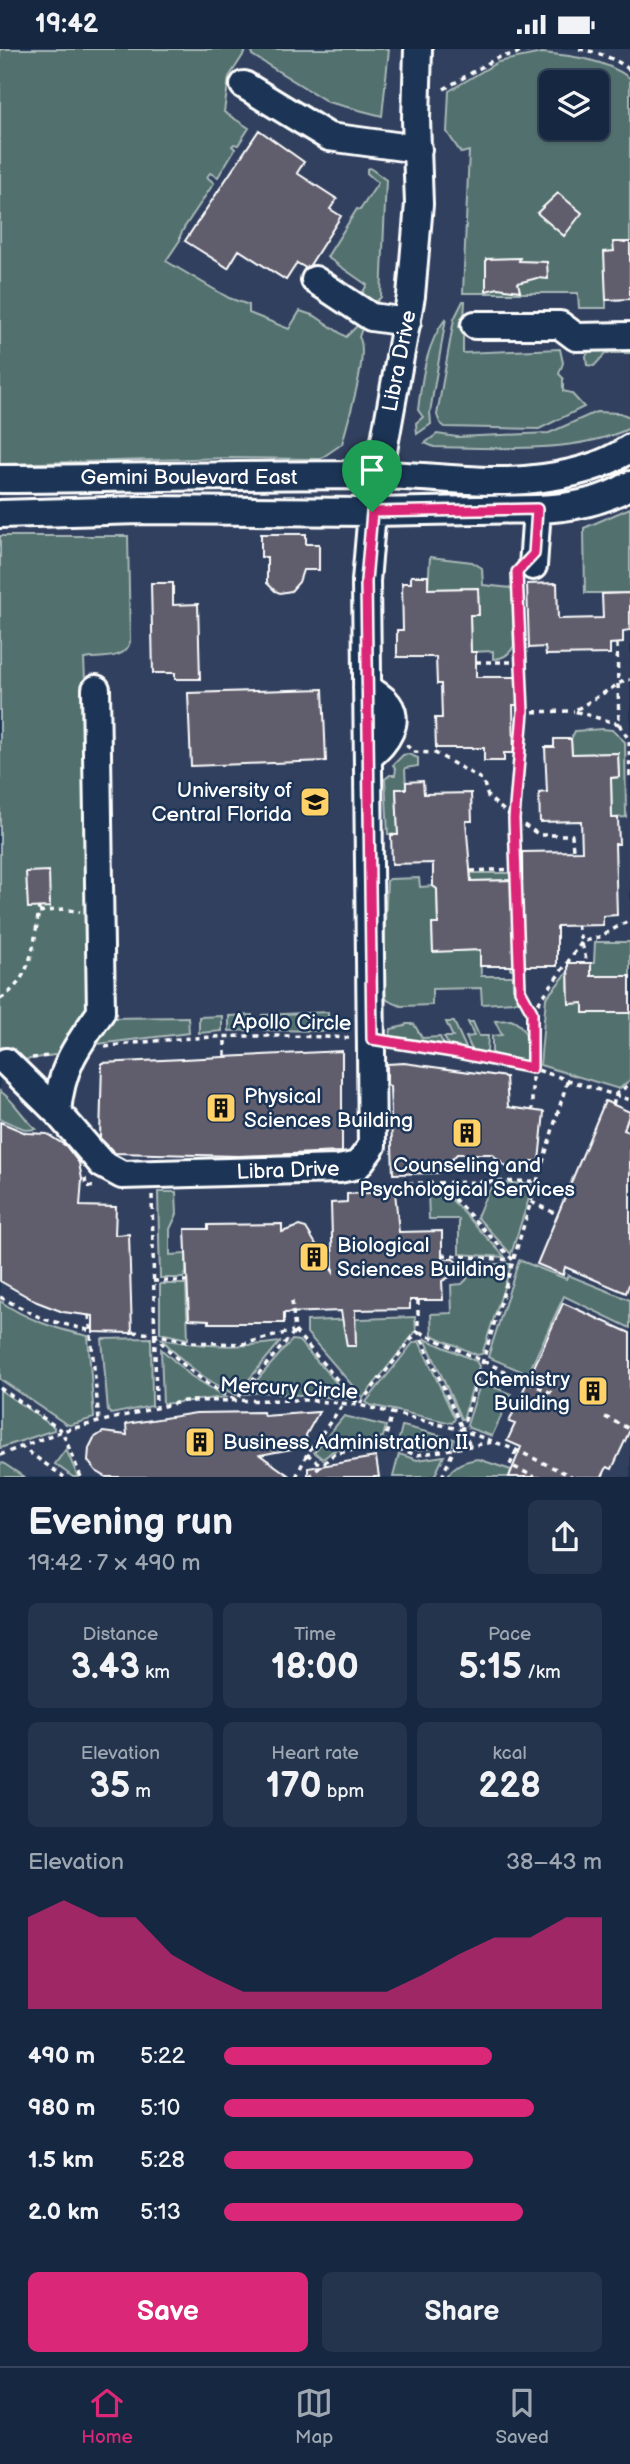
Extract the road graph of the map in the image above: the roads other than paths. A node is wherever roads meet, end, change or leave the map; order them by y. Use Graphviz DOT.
graph roads {
  1 [pos="418,49"];
  2 [pos="244,85"];
  3 [pos="418,149"];
  4 [pos="315,280"];
  5 [pos="407,322"];
  6 [pos="475,325"];
  7 [pos="630,337"];
  8 [pos="630,448"];
  9 [pos="379,475"];
  10 [pos="0,479"];
  11 [pos="630,485"];
  12 [pos="537,509"];
  13 [pos="372,512"];
  14 [pos="0,514"];
  15 [pos="534,560"];
  16 [pos="367,688"];
  17 [pos="96,689"];
  18 [pos="368,757"];
  19 [pos="6,1062"];
  20 [pos="57,1112"];
  1 -- 3 [label="street, Libra Drive"];
  2 -- 3 [label="street"];
  3 -- 5 [label="street, Libra Drive"];
  4 -- 5 [label="street"];
  5 -- 9 [label="street, Libra Drive"];
  6 -- 7 [label="street"];
  8 -- 9 [label="street, Gemini Boulevard East"];
  9 -- 10 [label="street, Gemini Boulevard East"];
  9 -- 13 [label="street, Libra Drive"];
  11 -- 12 [label="street, Gemini Boulevard East"];
  12 -- 13 [label="street, Gemini Boulevard East"];
  12 -- 15 [label="street"];
  13 -- 14 [label="street, Gemini Boulevard East"];
  13 -- 16 [label="street, Libra Drive"];
  16 -- 18 [label="street, Libra Drive"];
  16 -- 18 [label="street"];
  17 -- 20 [label="street"];
  18 -- 20 [label="street, Libra Drive"];
  19 -- 20 [label="street"];
}
